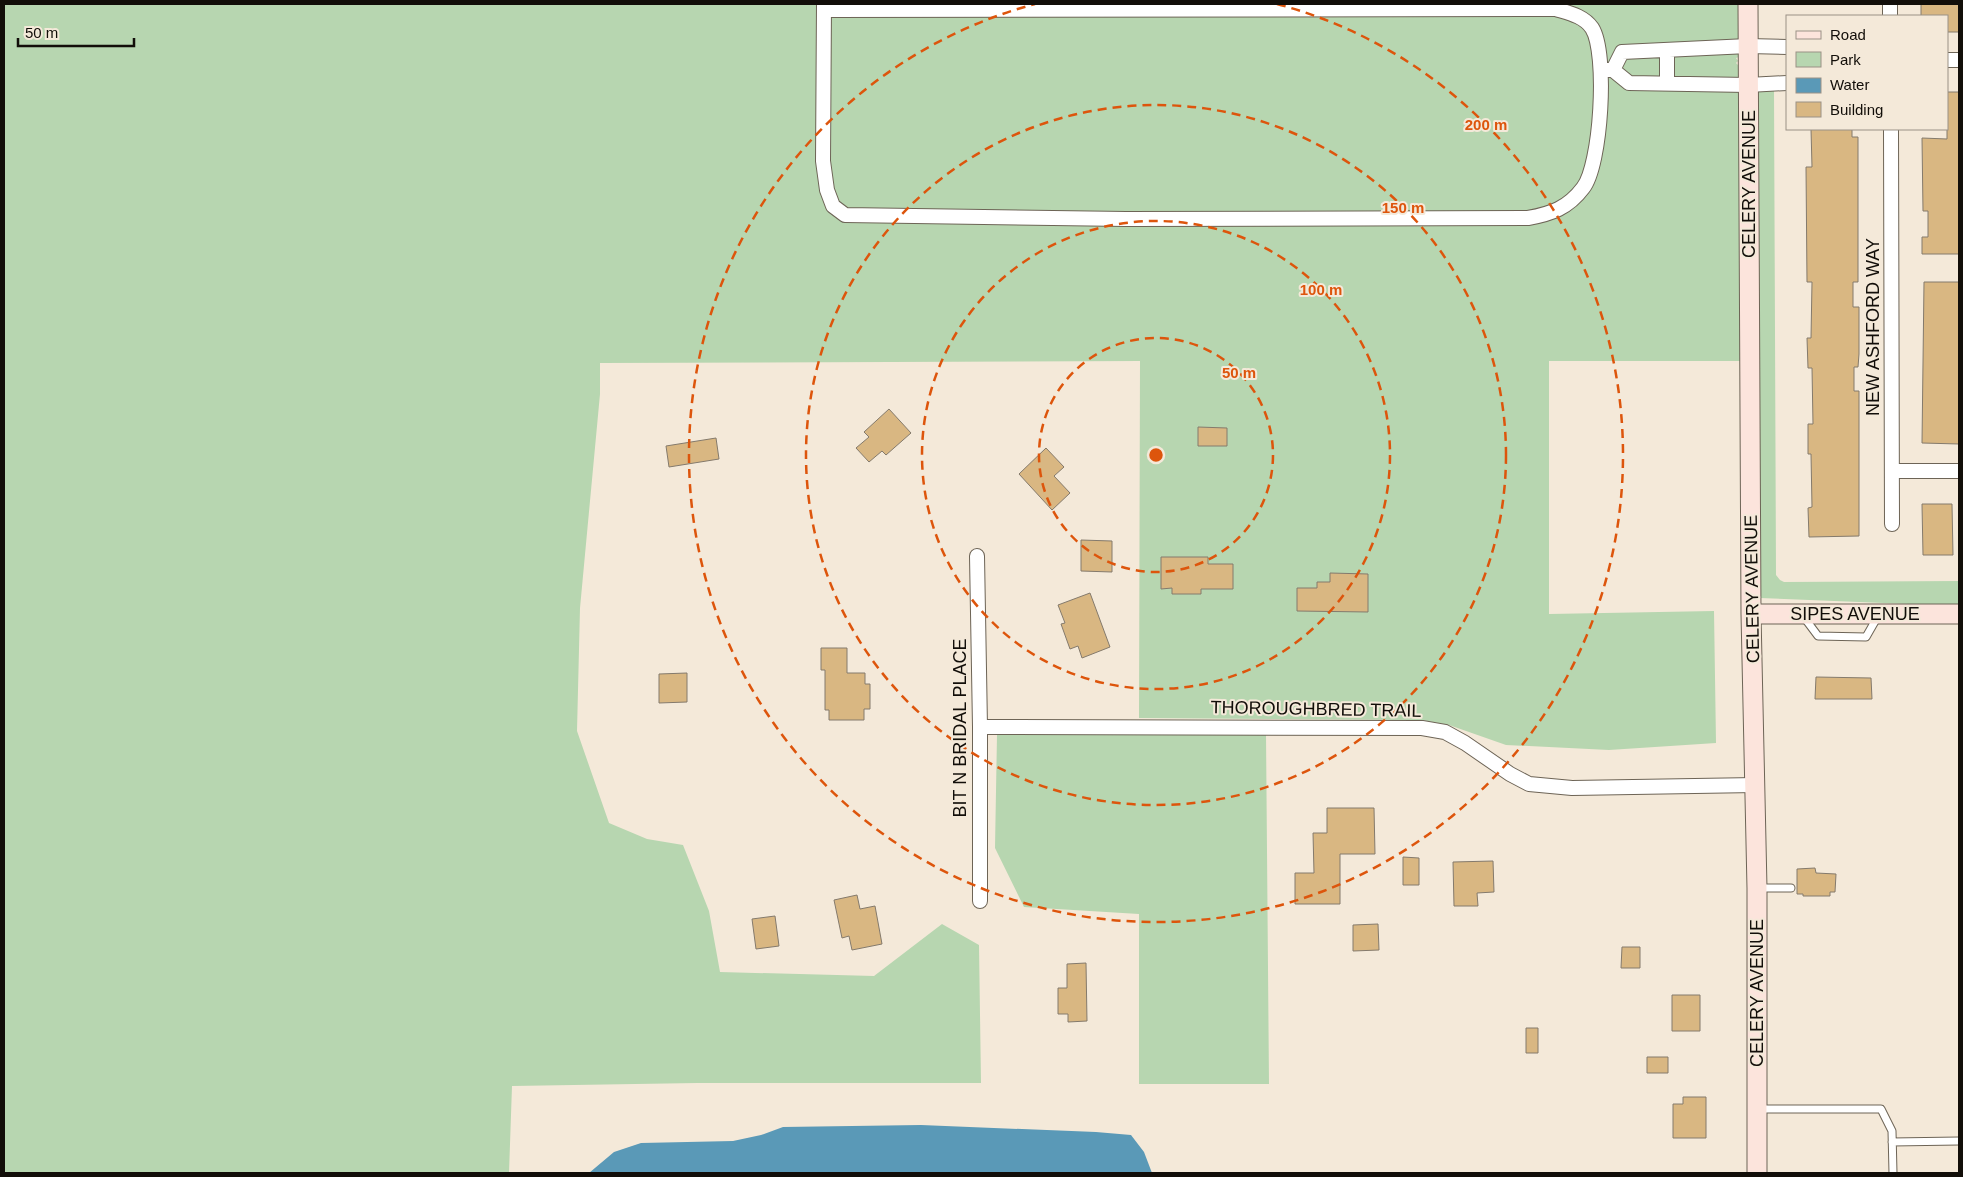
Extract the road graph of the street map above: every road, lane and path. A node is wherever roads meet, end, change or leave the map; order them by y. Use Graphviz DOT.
graph roads {
  1 [pos="1748,4"];
  2 [pos="824,7"];
  3 [pos="1748,46"];
  4 [pos="1786,47"];
  5 [pos="1667,50"];
  6 [pos="1607,70"];
  7 [pos="1667,83"];
  8 [pos="1786,83"];
  9 [pos="1748,85"];
  10 [pos="1891,130"];
  11 [pos="1893,471"];
  12 [pos="1959,471"];
  13 [pos="1892,524"];
  14 [pos="977,556"];
  15 [pos="1751,614"];
  16 [pos="1959,614"];
  17 [pos="980,727"];
  18 [pos="1756,786"];
  19 [pos="1757,888"];
  20 [pos="1791,888"];
  21 [pos="980,901"];
  22 [pos="1757,1109"];
  23 [pos="1959,1141"];
  24 [pos="1892,1142"];
  25 [pos="1757,1173"];
  26 [pos="1893,1173"];
  1 -- 3 [label="main road, CELERY AVENUE"];
  2 -- 6 [label="street"];
  2 -- 6 [label="street"];
  3 -- 4 [label="street"];
  3 -- 5 [label="street"];
  3 -- 9 [label="main road, CELERY AVENUE"];
  5 -- 6 [label="street"];
  5 -- 7 [label="street"];
  6 -- 7 [label="street"];
  7 -- 9 [label="street"];
  8 -- 9 [label="street"];
  9 -- 15 [label="main road, CELERY AVENUE"];
  10 -- 11 [label="street, NEW ASHFORD WAY"];
  11 -- 12 [label="street"];
  11 -- 13 [label="street, NEW ASHFORD WAY"];
  14 -- 17 [label="street, BIT N BRIDAL PLACE"];
  15 -- 16 [label="main road, SIPES AVENUE"];
  15 -- 18 [label="main road, CELERY AVENUE"];
  17 -- 18 [label="street, THOROUGHBRED TRAIL"];
  17 -- 21 [label="street, BIT N BRIDAL PLACE"];
  18 -- 19 [label="main road, CELERY AVENUE"];
  19 -- 20 [label="lane"];
  19 -- 22 [label="main road, CELERY AVENUE"];
  22 -- 24 [label="lane"];
  22 -- 25 [label="main road, CELERY AVENUE"];
  23 -- 24 [label="lane"];
  24 -- 26 [label="lane"];
}
